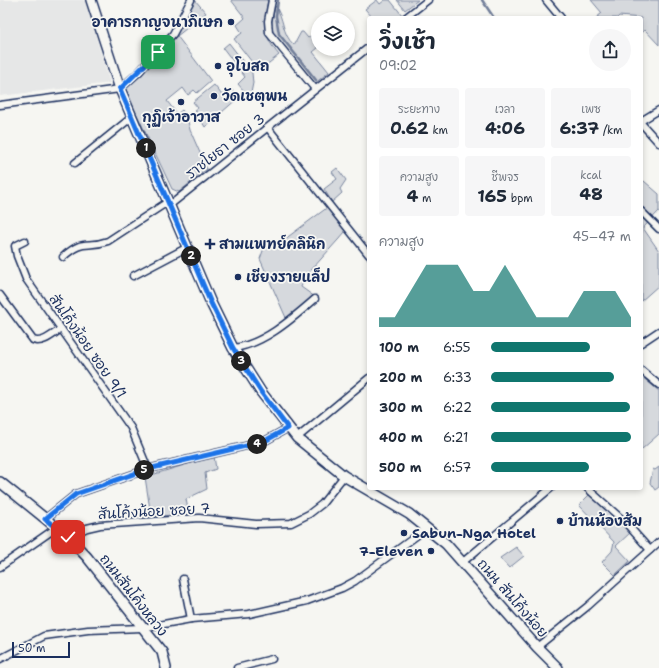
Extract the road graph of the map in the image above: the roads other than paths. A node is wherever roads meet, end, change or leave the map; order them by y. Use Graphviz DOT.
graph roads {
  1 [pos="91,0"];
  2 [pos="191,0"];
  3 [pos="272,0"];
  4 [pos="428,0"];
  5 [pos="546,0"];
  6 [pos="412,16"];
  7 [pos="558,16"];
  8 [pos="367,49"];
  9 [pos="120,89"];
  10 [pos="315,89"];
  11 [pos="0,105"];
  12 [pos="659,110"];
  13 [pos="132,117"];
  14 [pos="643,121"];
  15 [pos="643,124"];
  16 [pos="268,128"];
  17 [pos="659,143"];
  18 [pos="75,163"];
  19 [pos="169,203"];
  20 [pos="643,213"];
  21 [pos="659,229"];
  22 [pos="25,241"];
  23 [pos="188,247"];
  24 [pos="367,252"];
  25 [pos="63,257"];
  26 [pos="133,276"];
  27 [pos="0,295"];
  28 [pos="315,299"];
  29 [pos="62,329"];
  30 [pos="659,331"];
  31 [pos="643,342"];
  32 [pos="233,348"];
  33 [pos="643,372"];
  34 [pos="367,380"];
  35 [pos="659,385"];
  36 [pos="288,428"];
  37 [pos="297,438"];
  38 [pos="148,469"];
  39 [pos="344,476"];
  40 [pos="0,482"];
  41 [pos="367,489"];
  42 [pos="368,490"];
  43 [pos="549,490"];
  44 [pos="590,490"];
  45 [pos="45,519"];
  46 [pos="56,528"];
  47 [pos="427,528"];
  48 [pos="68,537"];
  49 [pos="659,542"];
  50 [pos="650,550"];
  51 [pos="463,562"];
  52 [pos="0,567"];
  53 [pos="183,579"];
  54 [pos="191,619"];
  55 [pos="142,628"];
  56 [pos="537,647"];
  57 [pos="0,659"];
  58 [pos="272,659"];
  59 [pos="166,668"];
  60 [pos="237,668"];
  61 [pos="558,668"];
  1 -- 9 [label="street, ถนน สันโค้งน้อย"];
  2 -- 9 [label="street"];
  3 -- 10 [label="street"];
  4 -- 6 [label="street"];
  5 -- 7 [label="street"];
  8 -- 10 [label="street, ราชโยธา ซอย 3"];
  9 -- 11 [label="street"];
  9 -- 13 [label="street, ถนน สันโค้งน้อย"];
  10 -- 16 [label="street, ราชโยธา ซอย 3"];
  12 -- 14 [label="street"];
  13 -- 18 [label="street"];
  13 -- 19 [label="street, ถนน สันโค้งน้อย"];
  15 -- 17 [label="street"];
  16 -- 19 [label="street, ราชโยธา ซอย 3"];
  16 -- 24 [label="street"];
  19 -- 23 [label="street, ถนน สันโค้งน้อย"];
  19 -- 25 [label="street, ราชโยธา ซอย 3"];
  20 -- 21 [label="street"];
  22 -- 29 [label="street, สันโค้งน้อย ซอย 9/1"];
  23 -- 26 [label="street"];
  23 -- 32 [label="street, ถนน สันโค้งน้อย"];
  27 -- 29 [label="street"];
  28 -- 32 [label="street"];
  29 -- 38 [label="street, สันโค้งน้อย ซอย 9/1"];
  30 -- 31 [label="street"];
  32 -- 36 [label="street, ถนน สันโค้งน้อย"];
  33 -- 35 [label="street"];
  34 -- 37 [label="street"];
  36 -- 37 [label="street, ถนน สันโค้งน้อย"];
  36 -- 38 [label="street"];
  37 -- 39 [label="street, ถนน สันโค้งน้อย"];
  38 -- 45 [label="street"];
  39 -- 41 [label="street, ถนน สันโค้งน้อย"];
  39 -- 48 [label="street, สันโค้งน้อย ซอย 7"];
  40 -- 45 [label="street, ถนนสันโค้งหลวง"];
  42 -- 47 [label="street, ถนน สันโค้งน้อย"];
  43 -- 51 [label="street"];
  44 -- 50 [label="street"];
  45 -- 46 [label="street, ถนนสันโค้งหลวง"];
  46 -- 48 [label="street, ถนนสันโค้งหลวง"];
  46 -- 52 [label="street"];
  47 -- 51 [label="street, ถนน สันโค้งน้อย"];
  47 -- 54 [label="street"];
  48 -- 55 [label="street, ถนนสันโค้งหลวง"];
  49 -- 50 [label="street"];
  50 -- 56 [label="street"];
  51 -- 56 [label="street, ถนน สันโค้งน้อย"];
  53 -- 54 [label="street"];
  54 -- 55 [label="street"];
  55 -- 57 [label="street"];
  55 -- 59 [label="street, ถนนสันโค้งหลวง"];
  56 -- 61 [label="street, ถนน สันโค้งน้อย"];
  58 -- 60 [label="street"];
}
